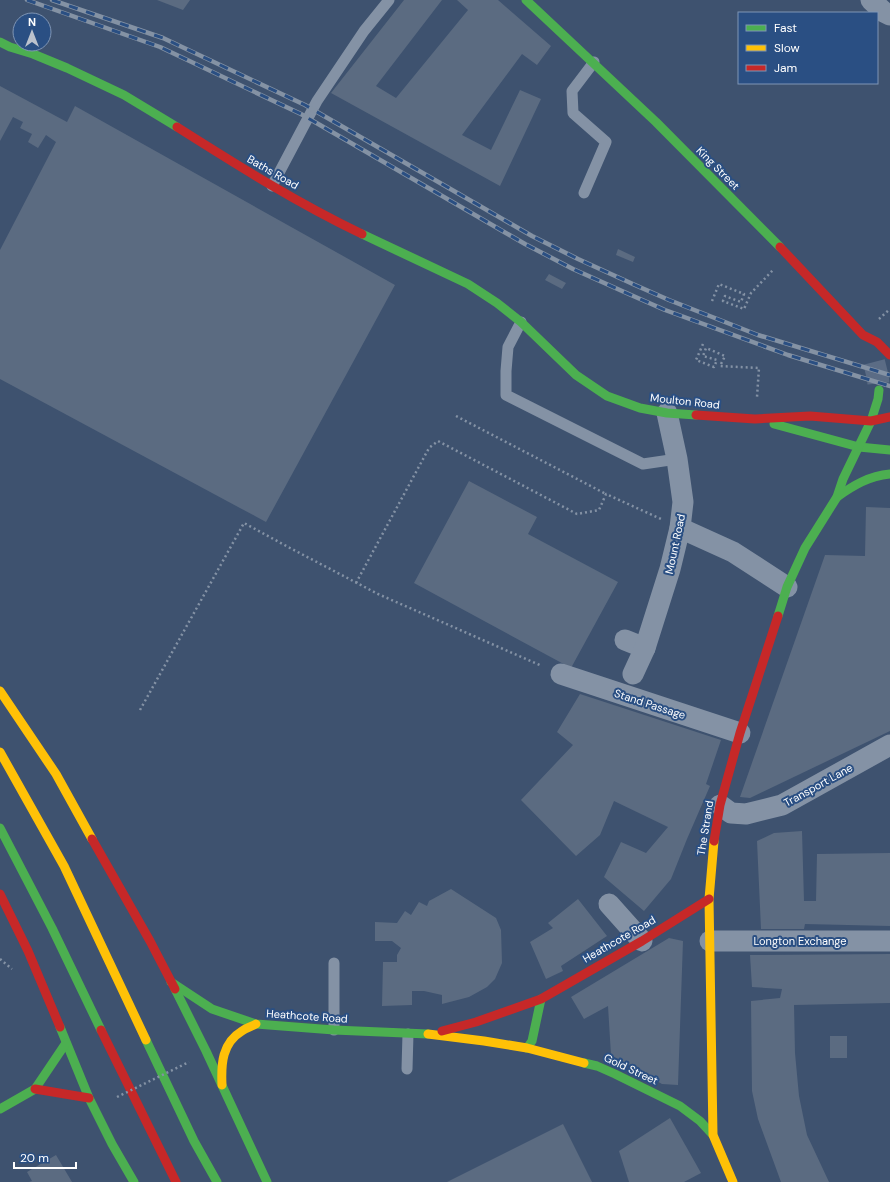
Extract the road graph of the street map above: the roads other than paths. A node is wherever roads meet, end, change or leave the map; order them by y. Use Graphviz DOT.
graph roads {
  1 [pos="389,0"];
  2 [pos="526,0"];
  3 [pos="871,0"];
  4 [pos="890,15"];
  5 [pos="0,42"];
  6 [pos="10,47"];
  7 [pos="0,49"];
  8 [pos="594,62"];
  9 [pos="272,186"];
  10 [pos="584,193"];
  11 [pos="521,322"];
  12 [pos="863,335"];
  13 [pos="869,348"];
  14 [pos="890,355"];
  15 [pos="879,390"];
  16 [pos="667,413"];
  17 [pos="890,417"];
  18 [pos="756,420"];
  19 [pos="871,421"];
  20 [pos="859,447"];
  21 [pos="890,450"];
  22 [pos="677,459"];
  23 [pos="890,474"];
  24 [pos="837,498"];
  25 [pos="680,528"];
  26 [pos="787,587"];
  27 [pos="625,640"];
  28 [pos="645,648"];
  29 [pos="561,674"];
  30 [pos="633,674"];
  31 [pos="0,691"];
  32 [pos="740,733"];
  33 [pos="890,745"];
  34 [pos="0,752"];
  35 [pos="720,805"];
  36 [pos="0,828"];
  37 [pos="0,894"];
  38 [pos="709,899"];
  39 [pos="609,904"];
  40 [pos="642,941"];
  41 [pos="710,941"];
  42 [pos="890,941"];
  43 [pos="334,963"];
  44 [pos="171,982"];
  45 [pos="541,999"];
  46 [pos="256,1024"];
  47 [pos="334,1030"];
  48 [pos="408,1034"];
  49 [pos="429,1034"];
  50 [pos="66,1043"];
  51 [pos="527,1048"];
  52 [pos="407,1070"];
  53 [pos="222,1085"];
  54 [pos="35,1089"];
  55 [pos="89,1098"];
  56 [pos="0,1108"];
  57 [pos="713,1135"];
  58 [pos="134,1182"];
  59 [pos="176,1182"];
  60 [pos="217,1182"];
  61 [pos="267,1182"];
  62 [pos="733,1182"];
  1 -- 9 [label="lane"];
  2 -- 8 [label="main road, King Street"];
  3 -- 4 [label="street"];
  5 -- 6 [label="main road, Baths Road"];
  6 -- 7 [label="main road, Baths Road"];
  6 -- 9 [label="main road, Baths Road"];
  8 -- 10 [label="lane"];
  8 -- 12 [label="main road, King Street"];
  9 -- 11 [label="main road, Baths Road"];
  11 -- 16 [label="main road, Moulton Road"];
  11 -- 22 [label="lane"];
  12 -- 13 [label="main road"];
  12 -- 14 [label="main road, King Street"];
  15 -- 19 [label="main road"];
  16 -- 18 [label="main road, Moulton Road"];
  16 -- 22 [label="street, Mount Road"];
  17 -- 19 [label="main road, Moulton Road"];
  18 -- 19 [label="main road, Moulton Road"];
  18 -- 20 [label="main road, Moulton Road"];
  19 -- 20 [label="main road"];
  20 -- 21 [label="main road, Moulton Road"];
  20 -- 24 [label="main road"];
  22 -- 25 [label="street, Mount Road"];
  23 -- 24 [label="main road"];
  24 -- 26 [label="main road, The Strand"];
  25 -- 26 [label="street"];
  25 -- 28 [label="street, Mount Road"];
  26 -- 32 [label="main road, The Strand"];
  27 -- 28 [label="street"];
  28 -- 30 [label="street, Mount Road"];
  29 -- 32 [label="street, Stand Passage"];
  31 -- 44 [label="main road"];
  32 -- 35 [label="main road, The Strand"];
  33 -- 35 [label="street, Transport Lane"];
  34 -- 60 [label="main road"];
  35 -- 38 [label="main road, The Strand"];
  36 -- 59 [label="main road"];
  37 -- 50 [label="main road"];
  38 -- 40 [label="main road, Heathcote Road"];
  38 -- 41 [label="main road, The Strand"];
  39 -- 40 [label="street"];
  40 -- 45 [label="main road, Heathcote Road"];
  41 -- 42 [label="street, Longton Exchange"];
  41 -- 57 [label="main road, The Strand"];
  43 -- 47 [label="lane"];
  44 -- 46 [label="main road, Heathcote Road"];
  44 -- 53 [label="main road"];
  45 -- 49 [label="main road, Heathcote Road"];
  45 -- 51 [label="main road"];
  46 -- 47 [label="main road, Heathcote Road"];
  46 -- 53 [label="main road, Heathcote Road"];
  47 -- 48 [label="main road, Heathcote Road"];
  48 -- 49 [label="main road, Heathcote Road"];
  48 -- 52 [label="lane"];
  49 -- 51 [label="main road, Heathcote Road"];
  50 -- 54 [label="main road"];
  50 -- 55 [label="main road"];
  51 -- 57 [label="main road, Gold Street"];
  53 -- 61 [label="main road"];
  54 -- 55 [label="main road"];
  54 -- 56 [label="main road"];
  55 -- 58 [label="main road"];
  57 -- 62 [label="main road, The Strand"];
}
